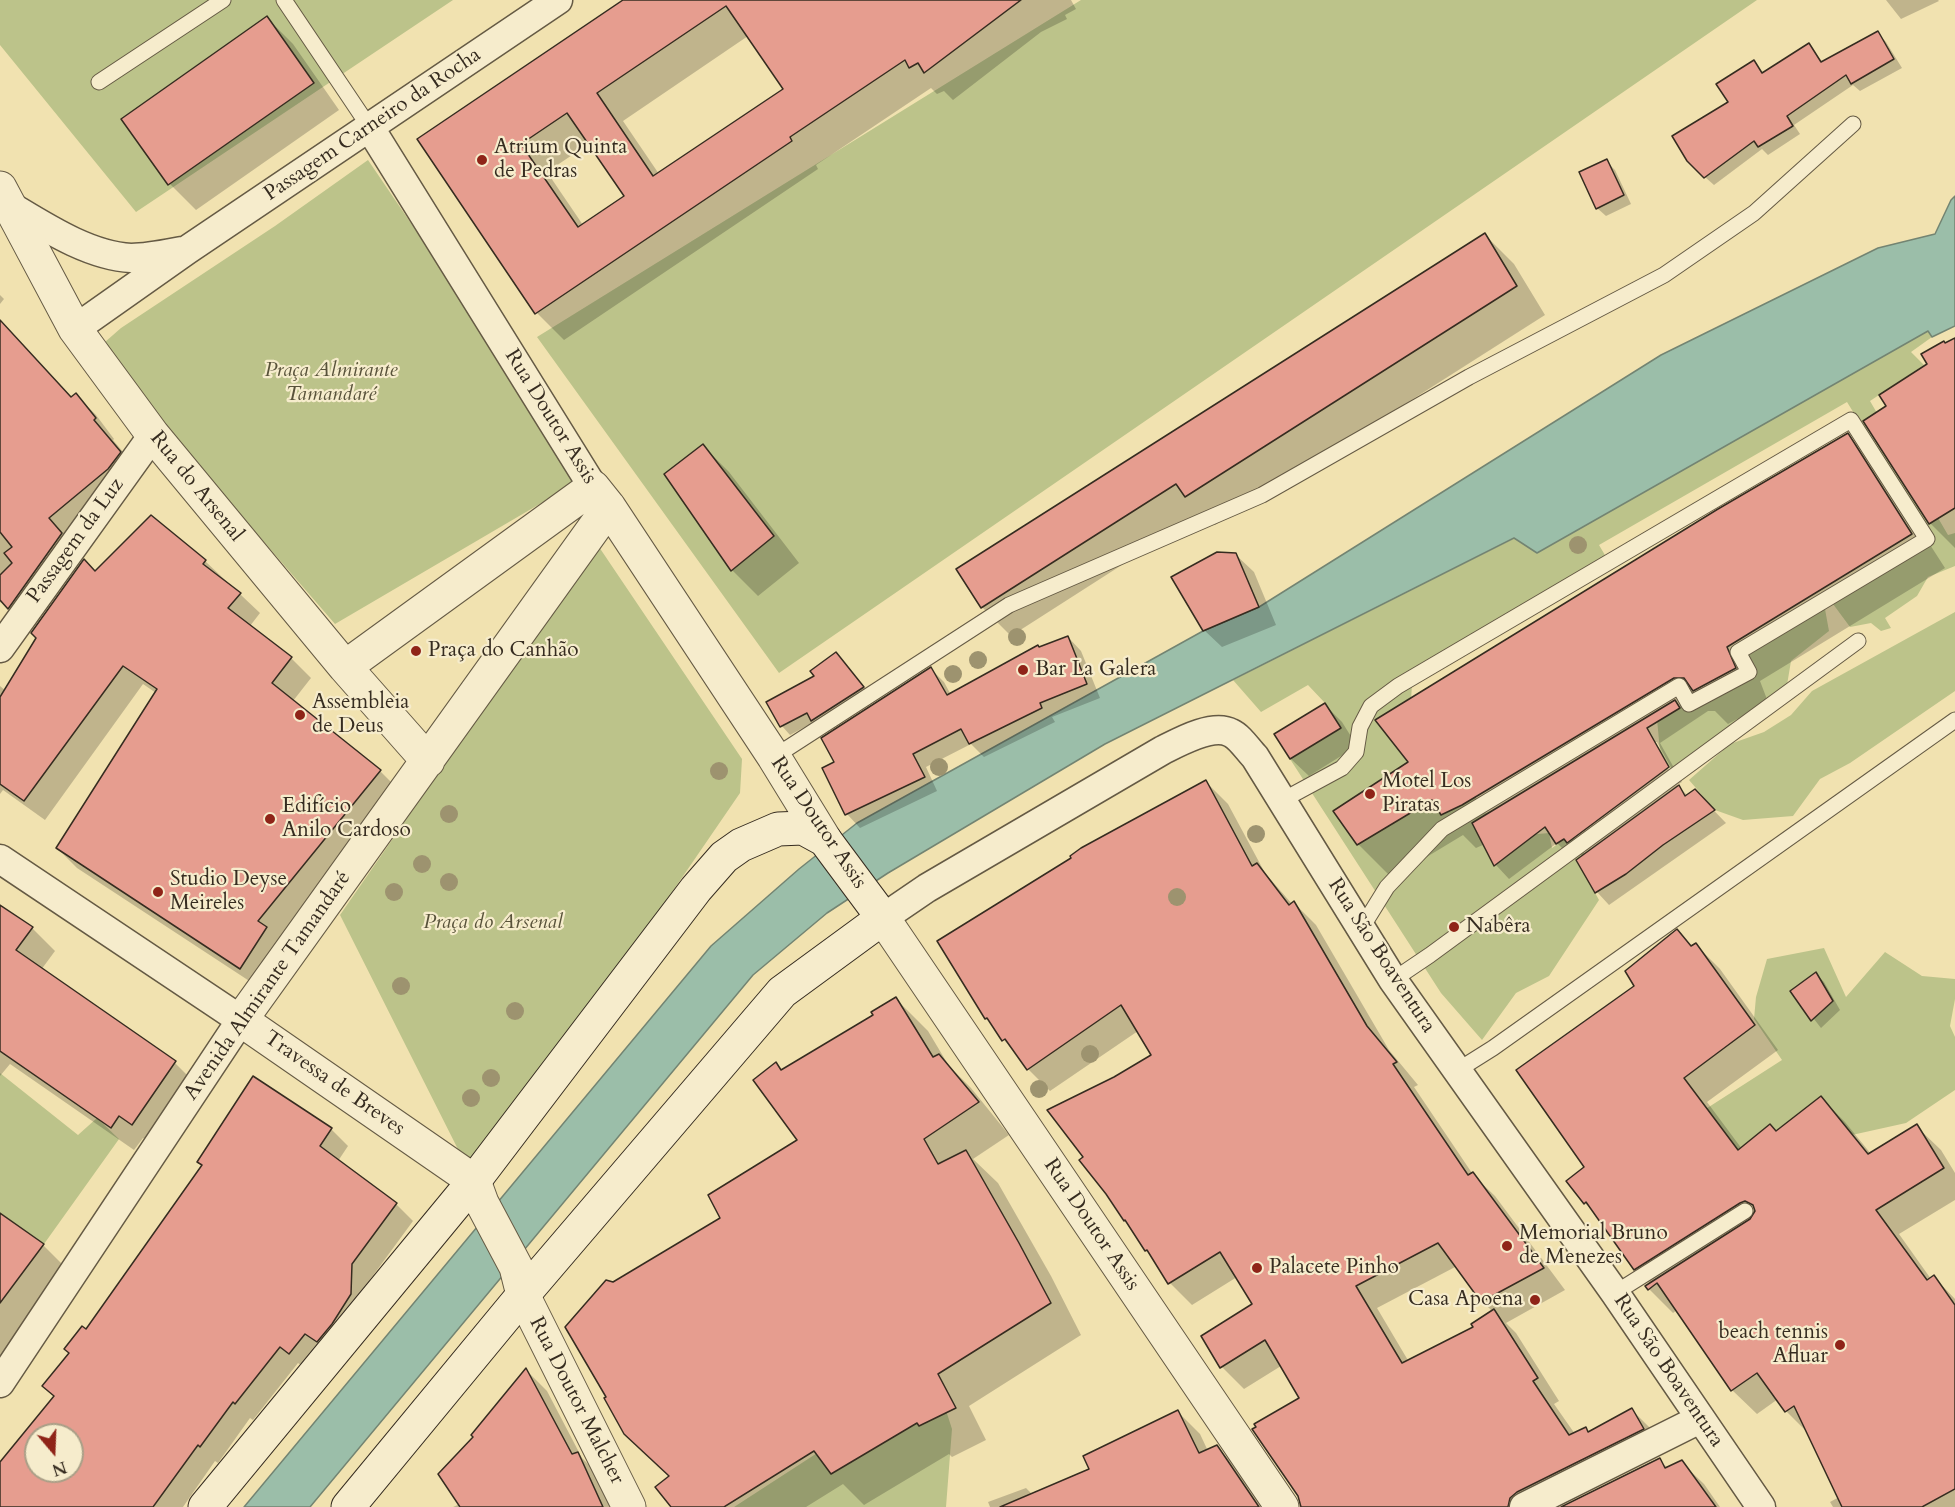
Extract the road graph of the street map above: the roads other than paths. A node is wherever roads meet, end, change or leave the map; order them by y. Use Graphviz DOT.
graph roads {
  1 [pos="223,0"];
  2 [pos="284,0"];
  3 [pos="558,0"];
  4 [pos="99,82"];
  5 [pos="1853,124"];
  6 [pos="370,128"];
  7 [pos="5,197"];
  8 [pos="187,250"];
  9 [pos="75,329"];
  10 [pos="153,435"];
  11 [pos="601,497"];
  12 [pos="1858,641"];
  13 [pos="0,648"];
  14 [pos="345,667"];
  15 [pos="1955,720"];
  16 [pos="774,757"];
  17 [pos="428,760"];
  18 [pos="1281,801"];
  19 [pos="825,840"];
  20 [pos="0,859"];
  21 [pos="874,906"];
  22 [pos="1361,929"];
  23 [pos="1393,980"];
  24 [pos="241,1020"];
  25 [pos="1458,1070"];
  26 [pos="478,1192"];
  27 [pos="1745,1211"];
  28 [pos="520,1281"];
  29 [pos="1615,1293"];
  30 [pos="0,1383"];
  31 [pos="1700,1419"];
  32 [pos="205,1507"];
  33 [pos="348,1507"];
  34 [pos="629,1507"];
  35 [pos="1282,1507"];
  36 [pos="1524,1507"];
  37 [pos="1761,1507"];
  1 -- 4 [label="lane"];
  2 -- 6 [label="lane"];
  3 -- 6 [label="street, Passagem Carneiro da Rocha"];
  5 -- 16 [label="lane"];
  6 -- 8 [label="street, Passagem Carneiro da Rocha"];
  6 -- 11 [label="street, Rua Doutor Assis"];
  7 -- 8 [label="street, Passagem Carneiro da Rocha"];
  7 -- 9 [label="street, Rua do Arsenal"];
  8 -- 9 [label="street, Passagem Carneiro da Rocha"];
  9 -- 10 [label="street, Rua do Arsenal"];
  10 -- 13 [label="street, Passagem da Luz"];
  10 -- 14 [label="street, Rua do Arsenal"];
  11 -- 14 [label="street"];
  11 -- 16 [label="street, Rua Doutor Assis"];
  11 -- 17 [label="street, Avenida Almirante Tamandaré"];
  12 -- 23 [label="lane"];
  14 -- 17 [label="street, Rua do Arsenal"];
  15 -- 25 [label="lane"];
  16 -- 19 [label="street, Rua Doutor Assis"];
  17 -- 24 [label="street, Avenida Almirante Tamandaré"];
  18 -- 21 [label="street, Rua São Boaventura"];
  18 -- 22 [label="street, Rua São Boaventura"];
  18 -- 22 [label="lane"];
  19 -- 21 [label="street, Rua Doutor Assis"];
  19 -- 26 [label="street"];
  20 -- 24 [label="street, Travessa de Breves"];
  21 -- 28 [label="street"];
  21 -- 35 [label="street, Rua Doutor Assis"];
  22 -- 23 [label="street, Rua São Boaventura"];
  23 -- 25 [label="street, Rua São Boaventura"];
  24 -- 26 [label="street, Travessa de Breves"];
  24 -- 30 [label="street, Avenida Almirante Tamandaré"];
  25 -- 29 [label="street, Rua São Boaventura"];
  26 -- 28 [label="street, Travessa de Breves"];
  26 -- 32 [label="street"];
  27 -- 29 [label="lane"];
  28 -- 33 [label="street"];
  28 -- 34 [label="street, Rua Doutor Malcher"];
  29 -- 31 [label="street, Rua São Boaventura"];
  31 -- 36 [label="street"];
  31 -- 37 [label="street, Rua São Boaventura"];
}
